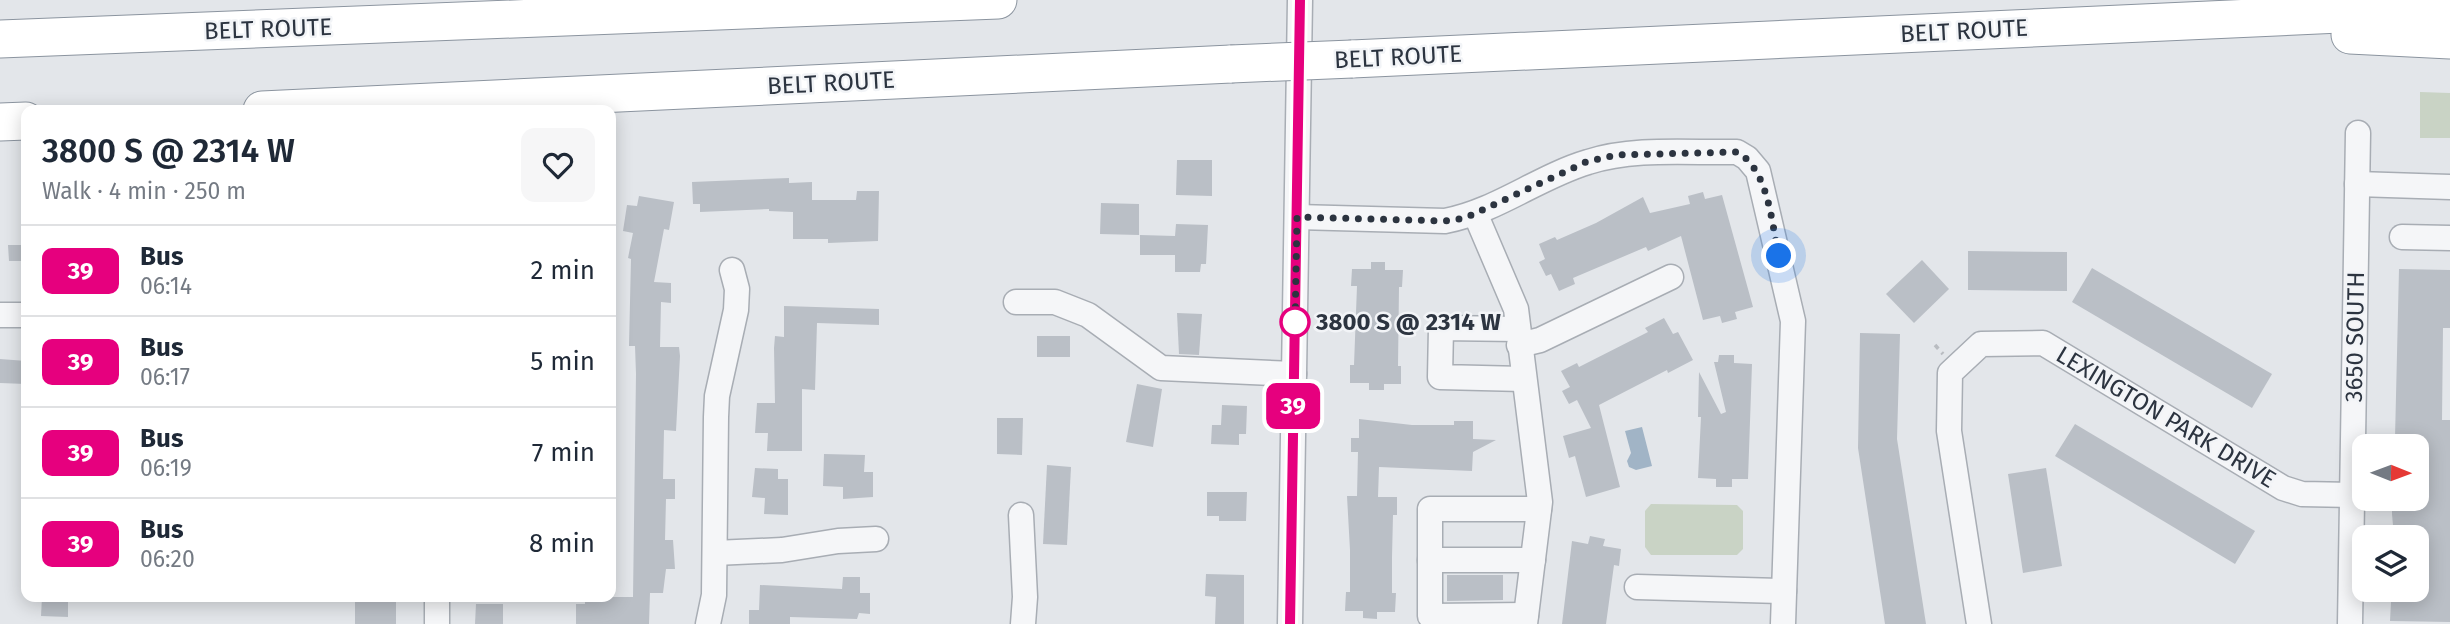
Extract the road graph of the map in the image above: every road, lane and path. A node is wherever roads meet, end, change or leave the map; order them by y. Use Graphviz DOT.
graph roads {
  1 [pos="998,0"];
  2 [pos="1300,0"];
  3 [pos="2450,9"];
  4 [pos="2118,23"];
  5 [pos="0,39"];
  6 [pos="2450,40"];
  7 [pos="367,105"];
  8 [pos="21,121"];
  9 [pos="0,122"];
  10 [pos="2358,133"];
  11 [pos="2357,184"];
  12 [pos="2450,187"];
  13 [pos="1475,213"];
  14 [pos="1297,217"];
  15 [pos="2402,237"];
  16 [pos="2450,238"];
  17 [pos="732,270"];
  18 [pos="1671,278"];
  19 [pos="1016,302"];
  20 [pos="0,315"];
  21 [pos="21,315"];
  22 [pos="1519,337"];
  23 [pos="1294,374"];
  24 [pos="1523,379"];
  25 [pos="2354,434"];
  26 [pos="2352,495"];
  27 [pos="1539,509"];
  28 [pos="2353,511"];
  29 [pos="1021,515"];
  30 [pos="876,539"];
  31 [pos="715,553"];
  32 [pos="1430,560"];
  33 [pos="1533,560"];
  34 [pos="1637,587"];
  35 [pos="1784,590"];
  36 [pos="437,602"];
  37 [pos="1525,620"];
  38 [pos="436,624"];
  39 [pos="708,624"];
  40 [pos="1023,624"];
  41 [pos="1290,624"];
  42 [pos="1783,624"];
  43 [pos="1979,624"];
  44 [pos="2350,624"];
  1 -- 5 [label="highway, BELT ROUTE"];
  2 -- 14 [label="street"];
  3 -- 4 [label="highway, BELT ROUTE"];
  4 -- 6 [label="highway"];
  4 -- 7 [label="highway, BELT ROUTE, bridge"];
  8 -- 9 [label="highway"];
  10 -- 11 [label="street, 3650 SOUTH"];
  11 -- 12 [label="street"];
  11 -- 25 [label="street, 3650 SOUTH"];
  13 -- 14 [label="street"];
  13 -- 22 [label="street"];
  13 -- 35 [label="street"];
  14 -- 23 [label="street"];
  15 -- 16 [label="street"];
  17 -- 31 [label="street"];
  18 -- 22 [label="street"];
  19 -- 23 [label="street"];
  20 -- 21 [label="street"];
  22 -- 24 [label="street"];
  22 -- 24 [label="street"];
  23 -- 41 [label="street"];
  24 -- 27 [label="street"];
  26 -- 43 [label="street, LEXINGTON PARK DRIVE"];
  27 -- 32 [label="street"];
  27 -- 33 [label="street"];
  28 -- 44 [label="street, 3650 SOUTH"];
  29 -- 40 [label="street"];
  30 -- 31 [label="street"];
  31 -- 39 [label="street"];
  32 -- 33 [label="street"];
  32 -- 37 [label="street"];
  33 -- 37 [label="street"];
  34 -- 35 [label="street"];
  35 -- 42 [label="street"];
  36 -- 38 [label="street"];
}
